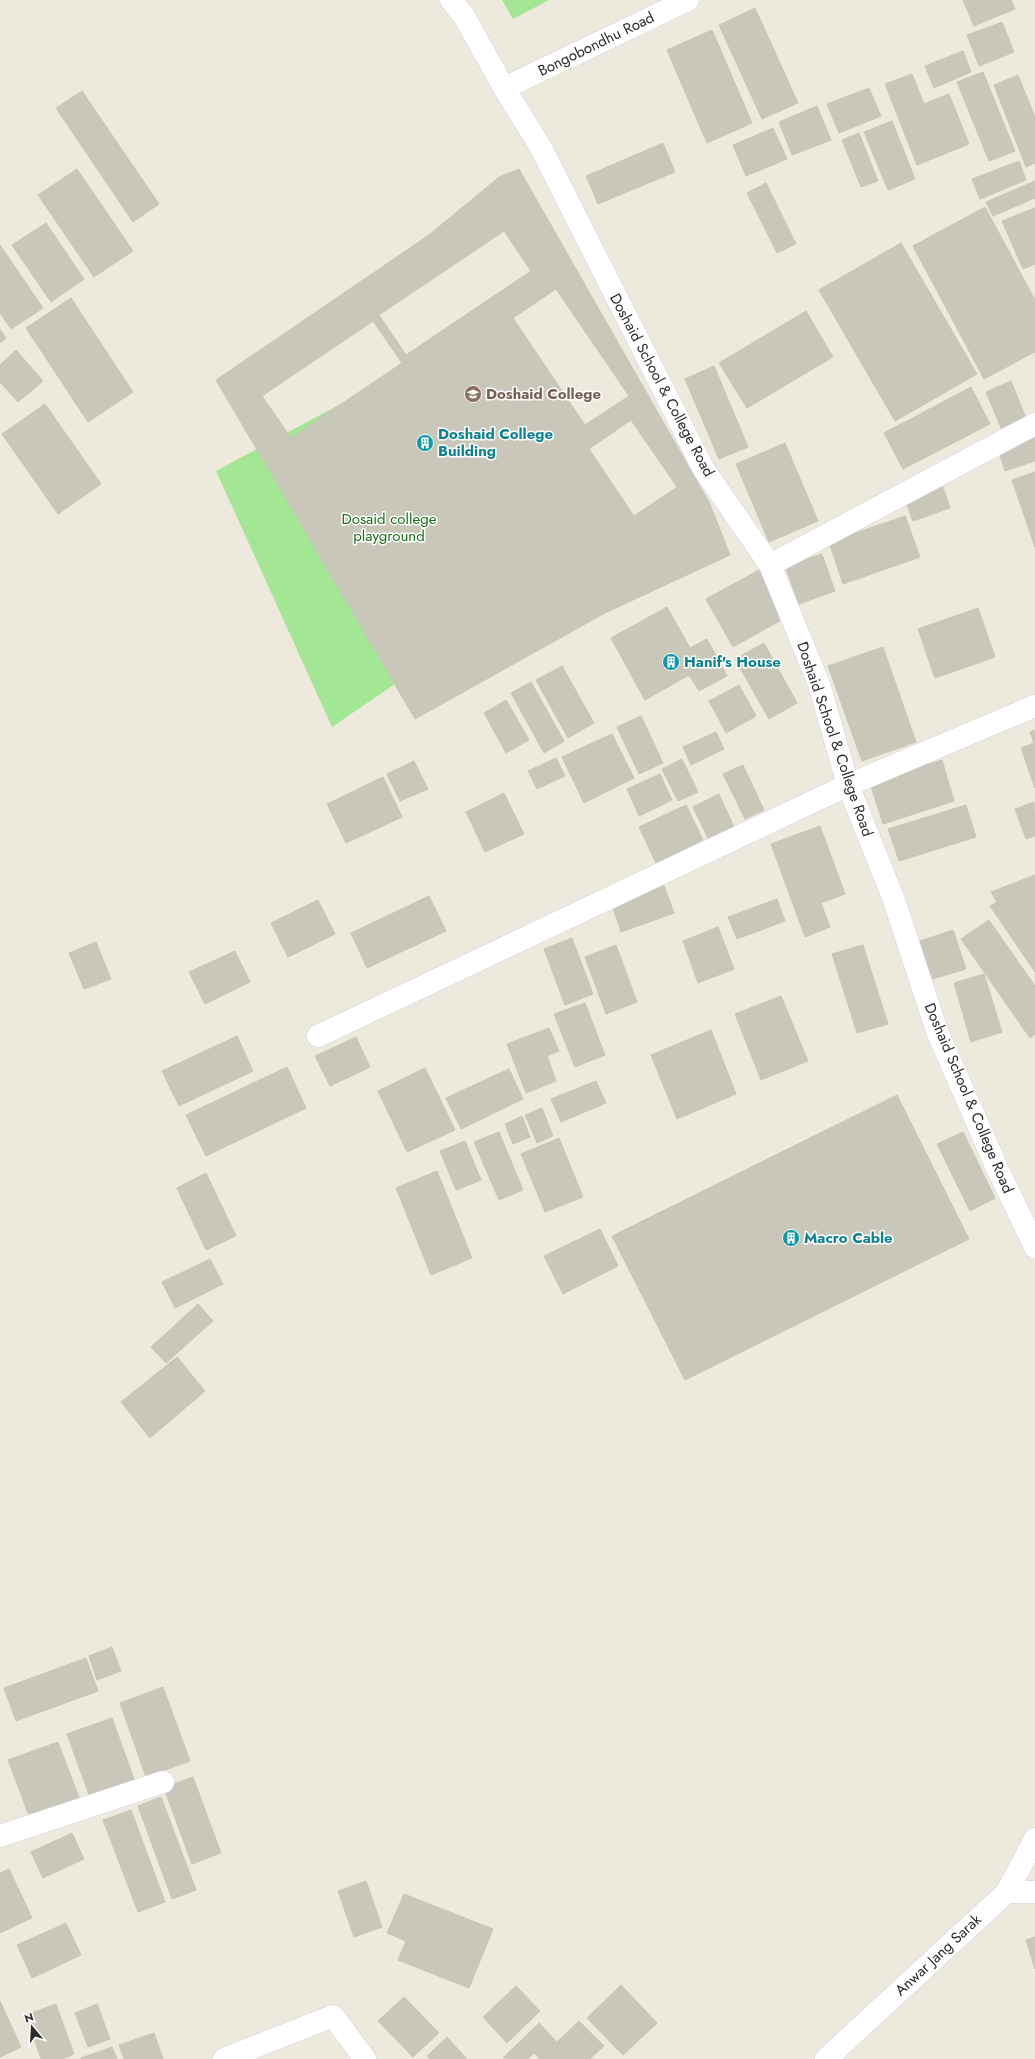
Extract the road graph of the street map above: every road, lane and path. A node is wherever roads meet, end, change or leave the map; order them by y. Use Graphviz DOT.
graph roads {
  1 [pos="451,0"];
  2 [pos="688,0"];
  3 [pos="504,88"];
  4 [pos="1035,424"];
  5 [pos="770,565"];
  6 [pos="1035,706"];
  7 [pos="848,785"];
  8 [pos="318,1036"];
  9 [pos="1035,1247"];
  10 [pos="163,1782"];
  11 [pos="0,1836"];
  12 [pos="1035,1839"];
  13 [pos="1007,1892"];
  14 [pos="1035,1892"];
  15 [pos="224,2059"];
  16 [pos="365,2059"];
  17 [pos="826,2059"];
  1 -- 3 [label="street, Doshaid School & College Road"];
  2 -- 3 [label="street, Bongobondhu Road"];
  3 -- 5 [label="street, Doshaid School & College Road"];
  4 -- 5 [label="street"];
  5 -- 7 [label="street, Doshaid School & College Road"];
  6 -- 7 [label="street"];
  7 -- 8 [label="street"];
  7 -- 9 [label="street, Doshaid School & College Road"];
  10 -- 11 [label="street"];
  12 -- 13 [label="street, Anwar Jang Sarak"];
  13 -- 14 [label="street"];
  13 -- 17 [label="street, Anwar Jang Sarak"];
  15 -- 16 [label="street"];
}
